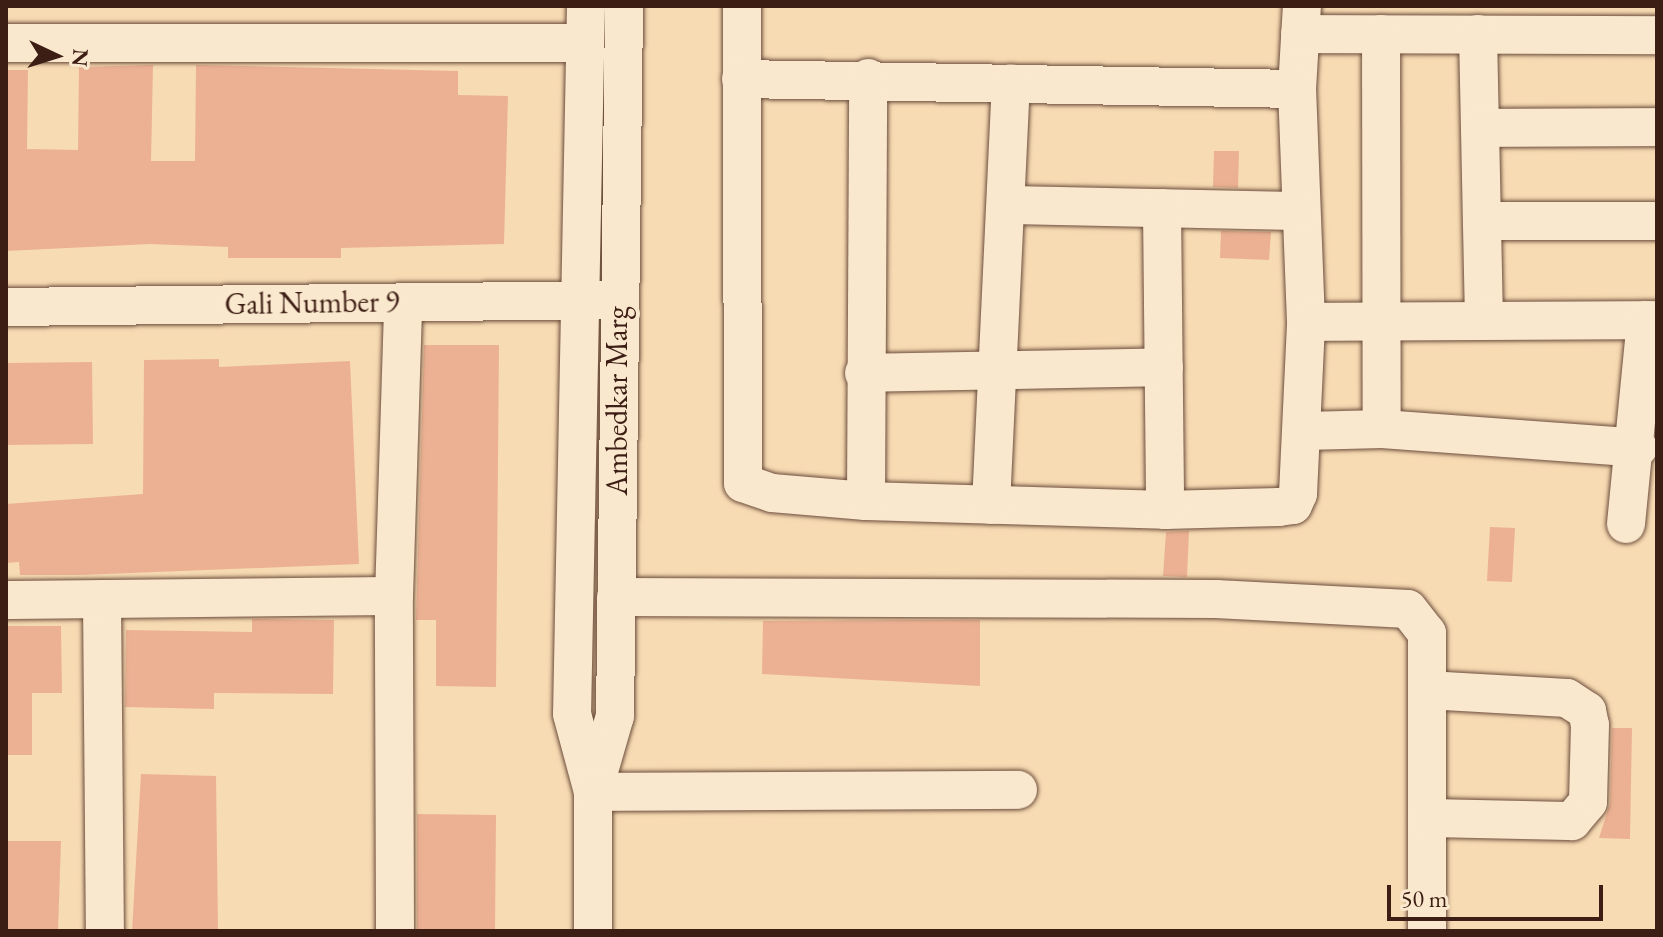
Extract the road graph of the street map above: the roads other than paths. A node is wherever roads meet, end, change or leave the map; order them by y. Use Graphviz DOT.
graph roads {
  1 [pos="586,6"];
  2 [pos="624,6"];
  3 [pos="742,6"];
  4 [pos="1301,20"];
  5 [pos="399,22"];
  6 [pos="1381,34"];
  7 [pos="1478,34"];
  8 [pos="1657,35"];
  9 [pos="6,43"];
  10 [pos="584,43"];
  11 [pos="868,78"];
  12 [pos="741,79"];
  13 [pos="1011,83"];
  14 [pos="1297,89"];
  15 [pos="1657,127"];
  16 [pos="1480,128"];
  17 [pos="1007,205"];
  18 [pos="1162,208"];
  19 [pos="1299,211"];
  20 [pos="1483,221"];
  21 [pos="1657,221"];
  22 [pos="601,300"];
  23 [pos="403,303"];
  24 [pos="6,307"];
  25 [pos="1380,318"];
  26 [pos="1484,318"];
  27 [pos="1651,320"];
  28 [pos="1306,322"];
  29 [pos="1164,367"];
  30 [pos="997,370"];
  31 [pos="864,373"];
  32 [pos="1382,429"];
  33 [pos="1305,431"];
  34 [pos="1638,448"];
  35 [pos="866,501"];
  36 [pos="991,505"];
  37 [pos="1165,510"];
  38 [pos="1626,524"];
  39 [pos="394,596"];
  40 [pos="616,597"];
  41 [pos="102,599"];
  42 [pos="6,600"];
  43 [pos="1427,690"];
  44 [pos="1018,790"];
  45 [pos="593,792"];
  46 [pos="1427,818"];
  47 [pos="105,931"];
  48 [pos="395,931"];
  49 [pos="593,931"];
  50 [pos="1427,931"];
  1 -- 10 [label="street, Ambedkar Marg"];
  2 -- 22 [label="street, Ambedkar Marg"];
  3 -- 12 [label="street"];
  4 -- 6 [label="street"];
  4 -- 14 [label="street"];
  5 -- 9 [label="street"];
  5 -- 10 [label="street"];
  6 -- 7 [label="street"];
  6 -- 25 [label="street"];
  7 -- 8 [label="street"];
  7 -- 16 [label="street"];
  10 -- 22 [label="street, Ambedkar Marg"];
  11 -- 12 [label="street"];
  11 -- 13 [label="street"];
  11 -- 31 [label="street"];
  12 -- 35 [label="street"];
  13 -- 14 [label="street"];
  13 -- 17 [label="street"];
  14 -- 19 [label="street"];
  15 -- 16 [label="street"];
  16 -- 20 [label="street"];
  17 -- 18 [label="street"];
  17 -- 30 [label="street"];
  18 -- 19 [label="street"];
  18 -- 29 [label="street"];
  19 -- 28 [label="street"];
  20 -- 21 [label="street"];
  20 -- 26 [label="street"];
  22 -- 23 [label="street, Gali Number 9"];
  22 -- 40 [label="street, Ambedkar Marg"];
  22 -- 45 [label="street, Ambedkar Marg"];
  23 -- 24 [label="street, Gali Number 9"];
  23 -- 39 [label="street"];
  25 -- 26 [label="street"];
  25 -- 28 [label="street"];
  25 -- 32 [label="street"];
  26 -- 27 [label="street"];
  27 -- 34 [label="street"];
  28 -- 33 [label="street"];
  29 -- 30 [label="street"];
  29 -- 37 [label="street"];
  30 -- 31 [label="street"];
  30 -- 36 [label="street"];
  31 -- 35 [label="street"];
  32 -- 33 [label="street"];
  32 -- 34 [label="street"];
  33 -- 37 [label="street"];
  34 -- 38 [label="street"];
  35 -- 36 [label="street"];
  36 -- 37 [label="street"];
  39 -- 41 [label="street"];
  39 -- 48 [label="street"];
  40 -- 43 [label="street"];
  40 -- 45 [label="street, Ambedkar Marg"];
  41 -- 42 [label="street"];
  41 -- 47 [label="street"];
  43 -- 46 [label="street"];
  43 -- 46 [label="street"];
  44 -- 45 [label="street"];
  45 -- 49 [label="street, Ambedkar Marg"];
  46 -- 50 [label="street"];
}
